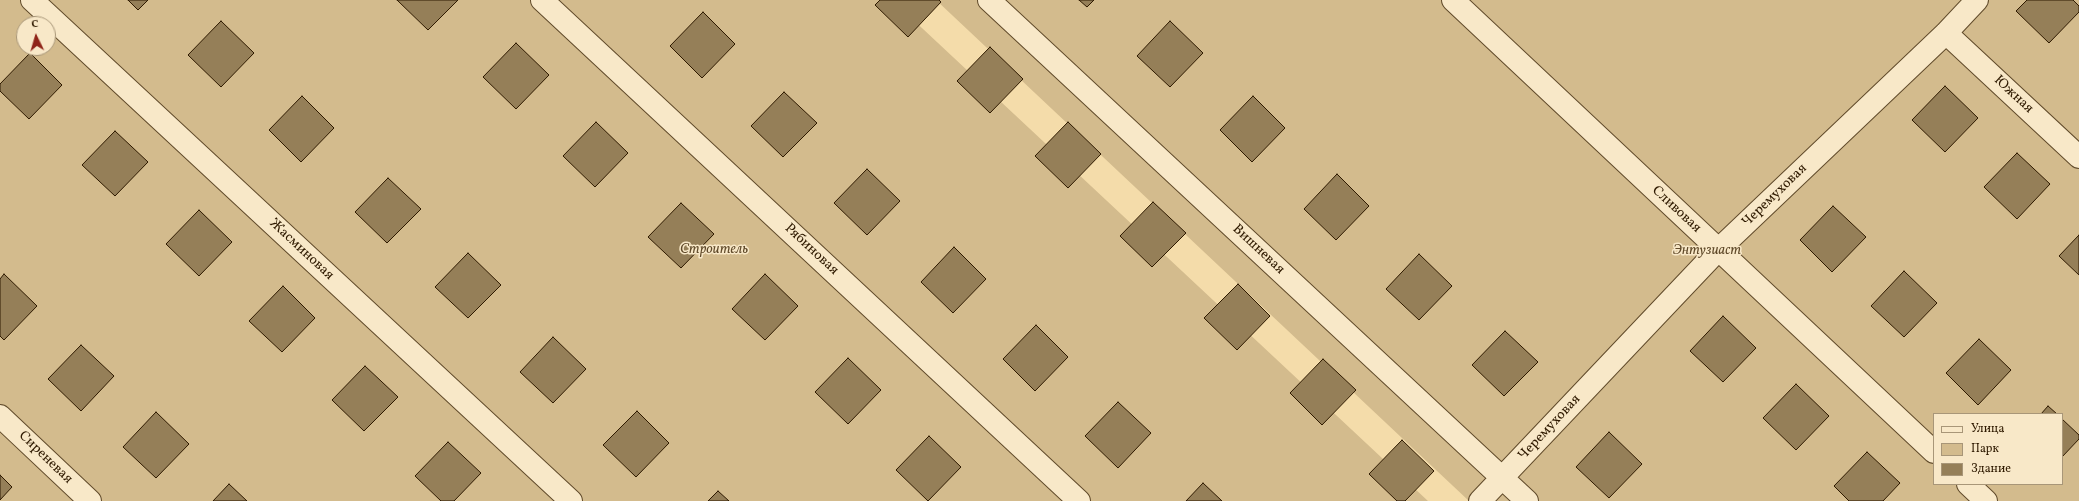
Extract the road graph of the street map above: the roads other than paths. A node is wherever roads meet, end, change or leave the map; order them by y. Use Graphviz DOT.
graph roads {
  1 [pos="32,0"];
  2 [pos="542,0"];
  3 [pos="990,0"];
  4 [pos="1453,0"];
  5 [pos="1977,0"];
  6 [pos="1946,32"];
  7 [pos="2079,157"];
  8 [pos="1718,250"];
  9 [pos="0,416"];
  10 [pos="1933,451"];
  11 [pos="1502,478"];
  12 [pos="1969,485"];
  13 [pos="90,501"];
  14 [pos="571,501"];
  15 [pos="1080,501"];
  16 [pos="1480,501"];
  17 [pos="1527,501"];
  18 [pos="1986,501"];
  1 -- 14 [label="street, Жасминовая"];
  2 -- 15 [label="street, Рябиновая"];
  3 -- 11 [label="street, Вишневая"];
  4 -- 8 [label="street, Сливовая"];
  5 -- 6 [label="street, Черемуховая"];
  6 -- 7 [label="street, Южная"];
  6 -- 8 [label="street, Черемуховая"];
  8 -- 10 [label="street, Сливовая"];
  8 -- 11 [label="street, Черемуховая"];
  9 -- 13 [label="street, Сиреневая"];
  11 -- 16 [label="street, Черемуховая"];
  11 -- 17 [label="street, Вишневая"];
  12 -- 18 [label="street"];
}
